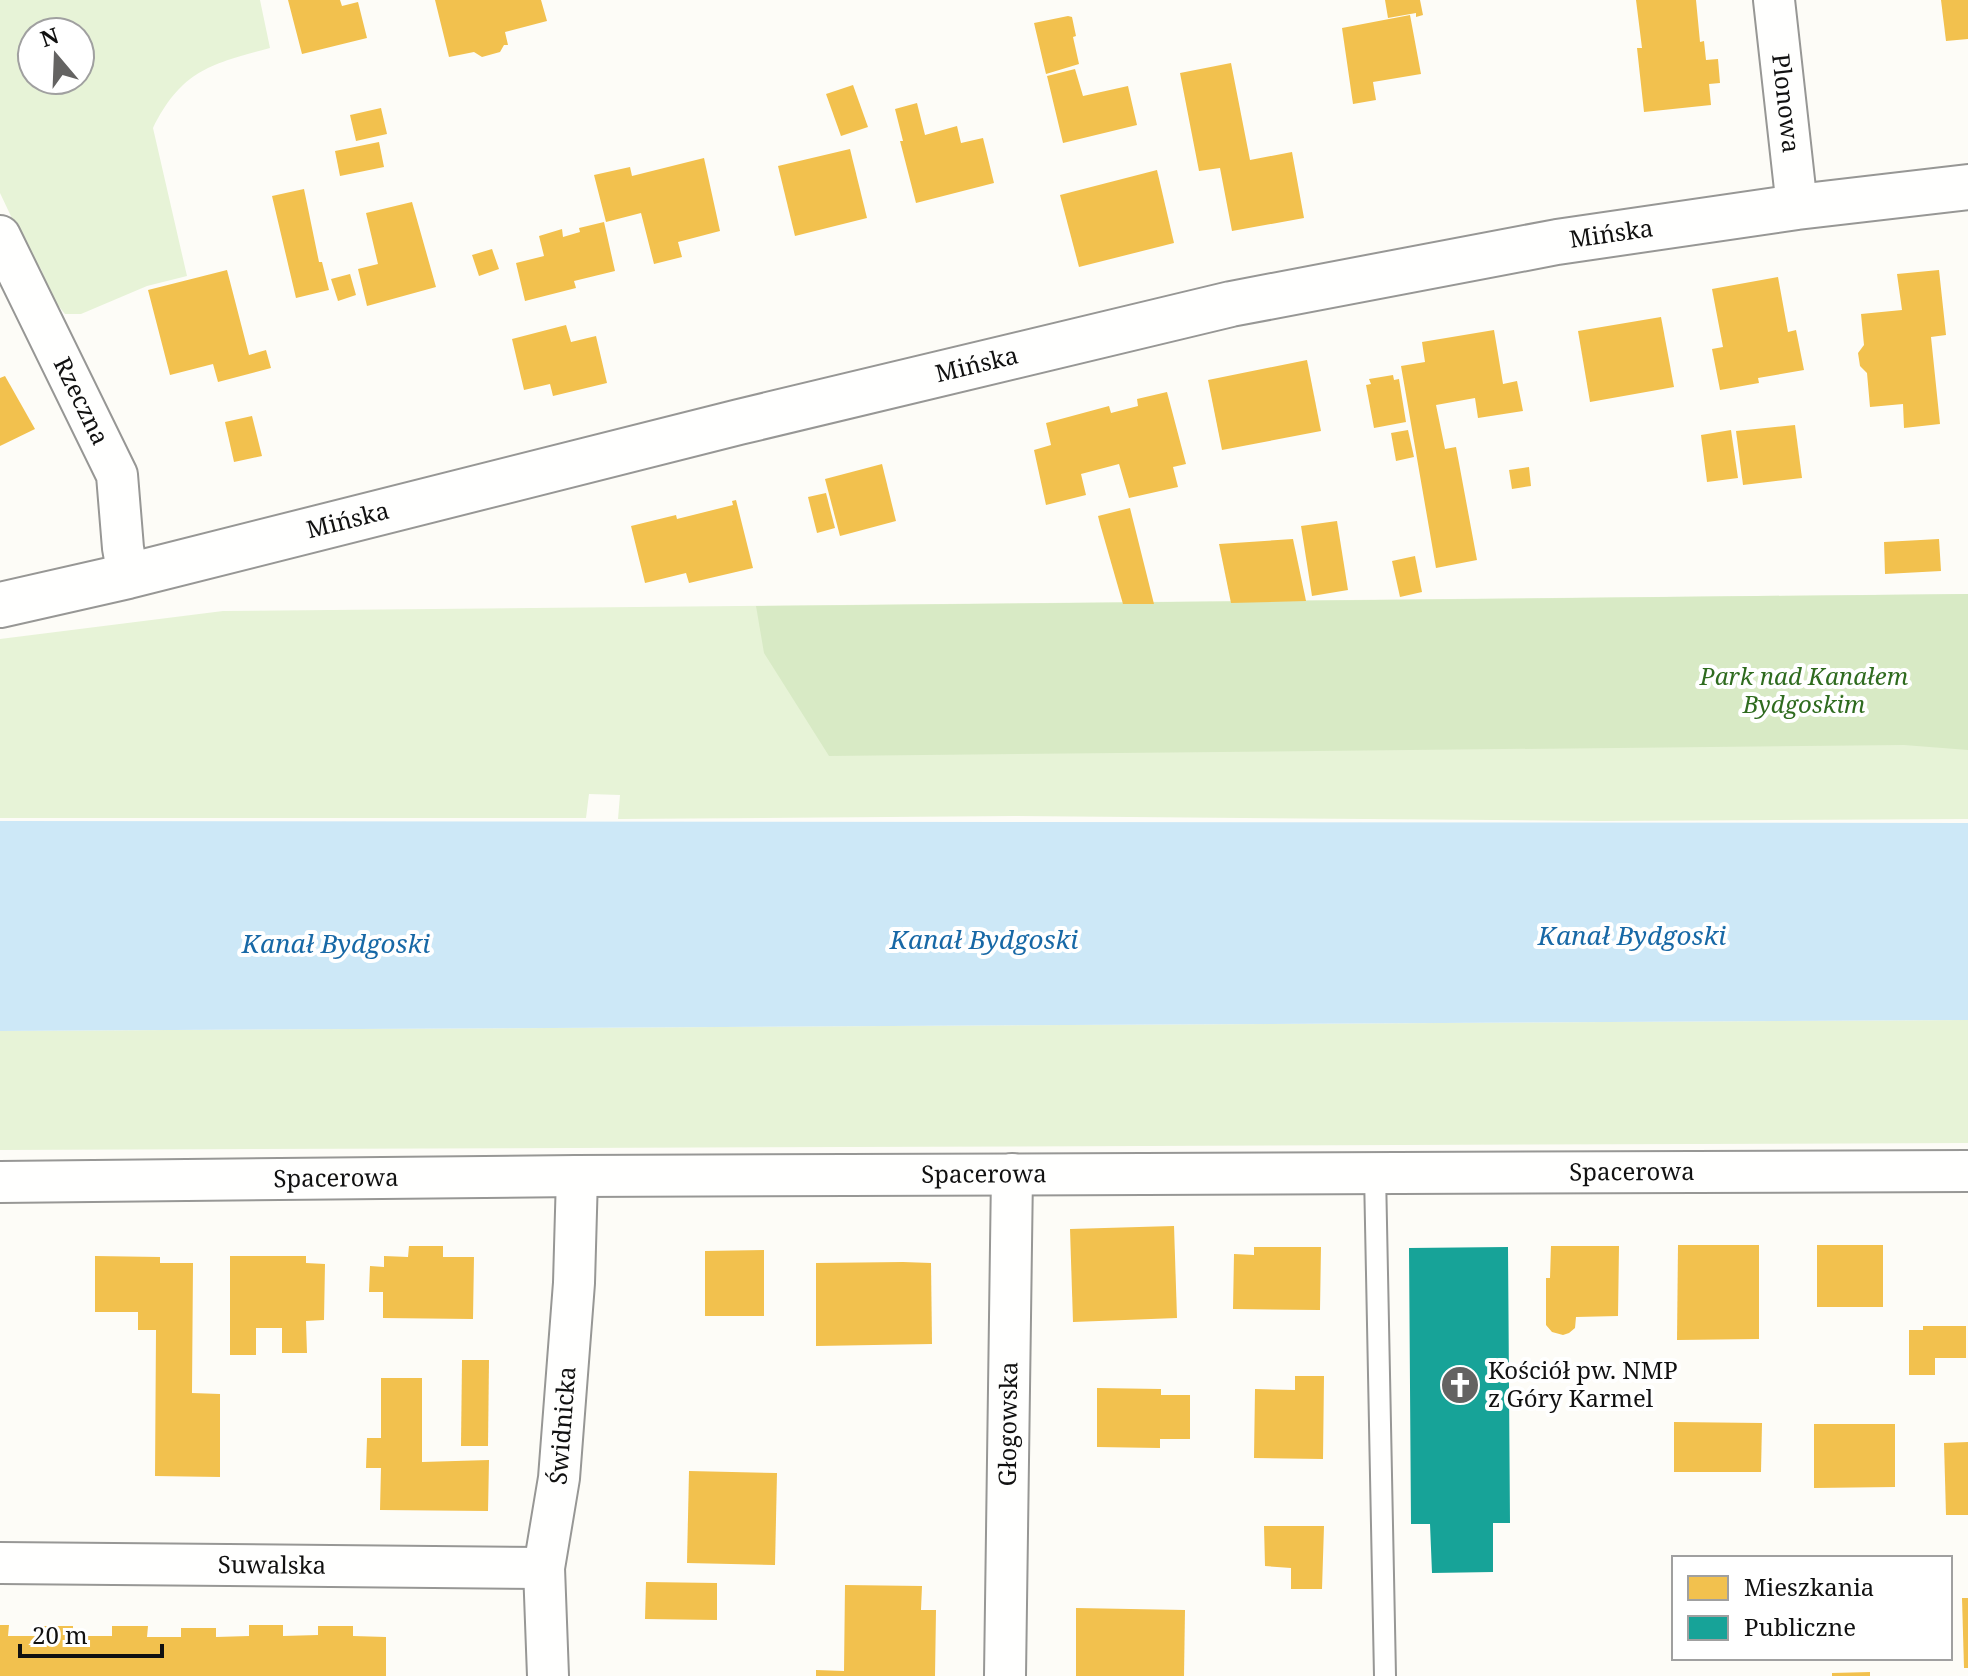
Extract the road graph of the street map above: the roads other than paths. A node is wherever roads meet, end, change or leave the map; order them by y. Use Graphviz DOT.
graph roads {
  1 [pos="1774,0"];
  2 [pos="1968,187"];
  3 [pos="1797,207"];
  4 [pos="0,236"];
  5 [pos="128,576"];
  6 [pos="0,605"];
  7 [pos="1968,1171"];
  8 [pos="1375,1173"];
  9 [pos="1012,1174"];
  10 [pos="577,1176"];
  11 [pos="0,1182"];
  12 [pos="0,1563"];
  13 [pos="544,1568"];
  14 [pos="548,1676"];
  15 [pos="1005,1676"];
  16 [pos="1385,1676"];
  1 -- 3 [label="street, Plonowa"];
  2 -- 3 [label="street, Mińska"];
  3 -- 5 [label="street, Mińska"];
  4 -- 5 [label="street, Rzeczna"];
  5 -- 6 [label="street, Mińska"];
  7 -- 8 [label="street, Spacerowa"];
  8 -- 9 [label="street, Spacerowa"];
  8 -- 16 [label="lane"];
  9 -- 10 [label="street, Spacerowa"];
  9 -- 15 [label="street, Głogowska"];
  10 -- 11 [label="street, Spacerowa"];
  10 -- 13 [label="street, Świdnicka"];
  12 -- 13 [label="street, Suwalska"];
  13 -- 14 [label="street, Świdnicka"];
}
